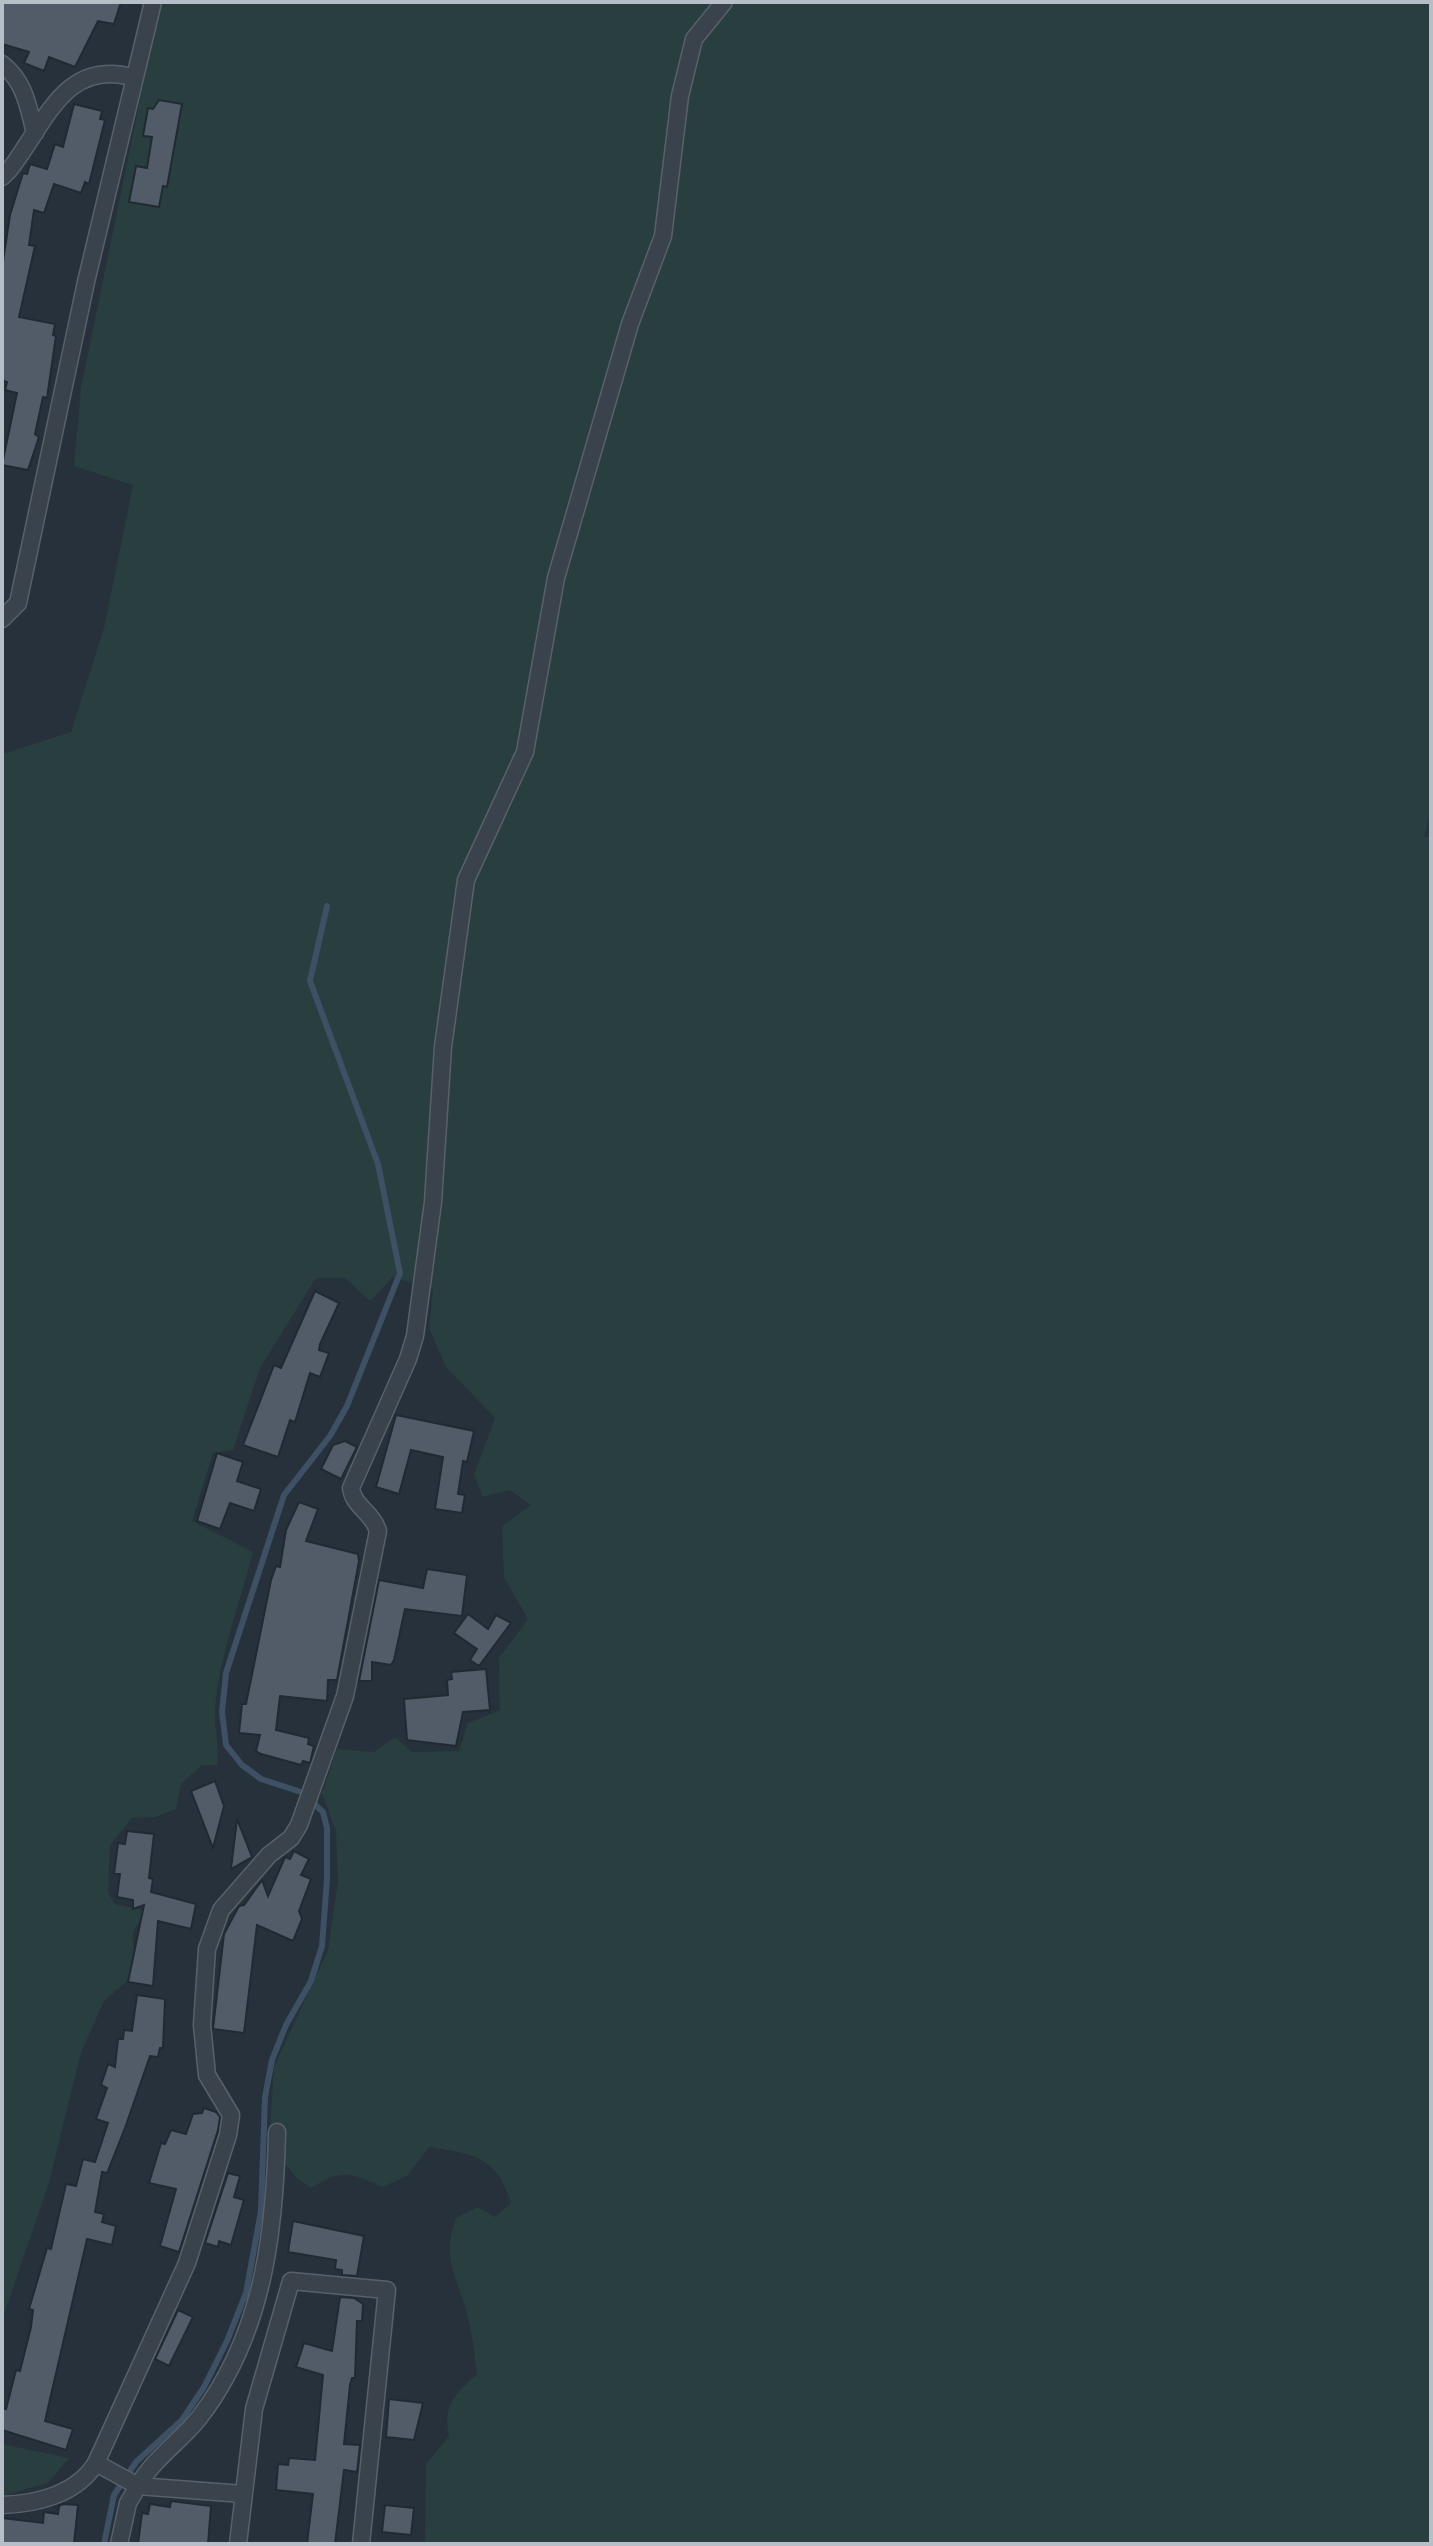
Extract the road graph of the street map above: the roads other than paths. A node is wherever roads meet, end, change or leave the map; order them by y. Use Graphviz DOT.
graph roads {
  1 [pos="153,2"];
  2 [pos="724,2"];
  3 [pos="2,64"];
  4 [pos="132,77"];
  5 [pos="35,133"];
  6 [pos="2,177"];
  7 [pos="2,619"];
  8 [pos="277,2132"];
  9 [pos="96,2463"];
  10 [pos="135,2485"];
  11 [pos="243,2494"];
  12 [pos="2,2505"];
  13 [pos="119,2544"];
  14 [pos="238,2544"];
  15 [pos="361,2544"];
  1 -- 4 [label="street"];
  2 -- 9 [label="street"];
  3 -- 5 [label="street"];
  4 -- 5 [label="street"];
  4 -- 7 [label="street"];
  5 -- 6 [label="street"];
  8 -- 10 [label="street"];
  9 -- 10 [label="street"];
  9 -- 12 [label="street"];
  10 -- 11 [label="street"];
  10 -- 13 [label="street"];
  11 -- 14 [label="street"];
  11 -- 15 [label="street"];
}
